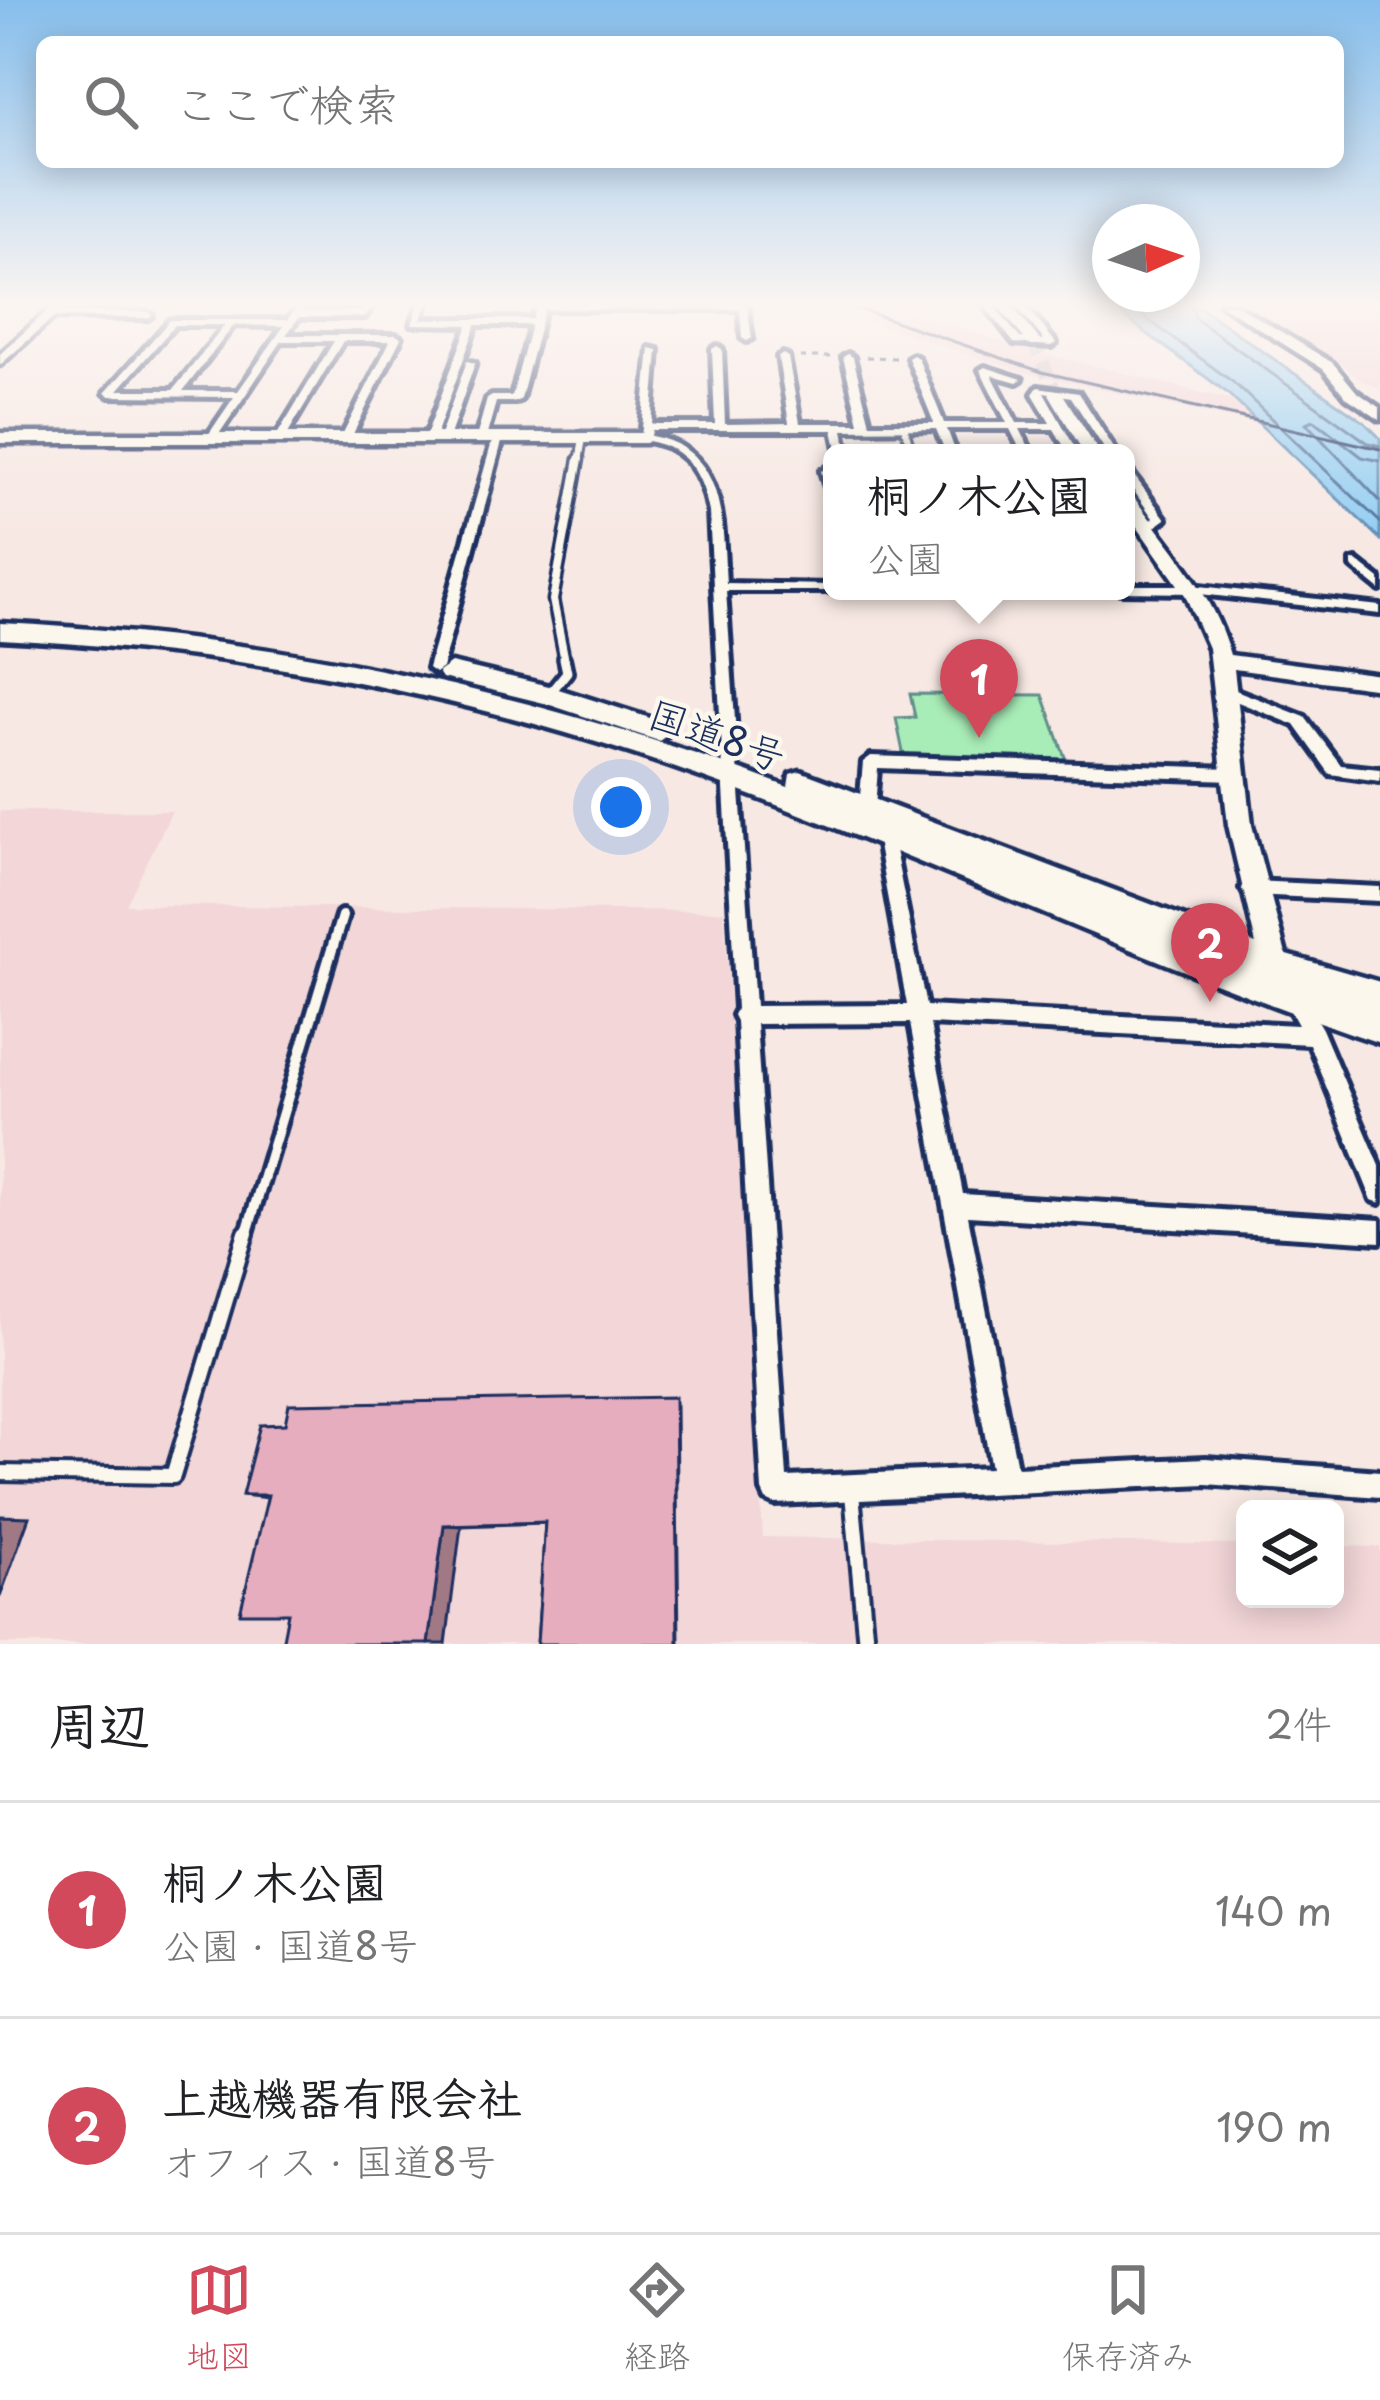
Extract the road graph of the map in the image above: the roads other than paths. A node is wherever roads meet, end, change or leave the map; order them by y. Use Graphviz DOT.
graph roads {
  1 [pos="121,381"];
  2 [pos="185,381"];
  3 [pos="250,381"];
  4 [pos="314,381"];
  5 [pos="375,381"];
  6 [pos="458,381"];
  7 [pos="521,381"];
  8 [pos="650,381"];
  9 [pos="718,381"];
  10 [pos="787,381"];
  11 [pos="854,381"];
  12 [pos="922,381"];
  13 [pos="990,381"];
  14 [pos="1340,381"];
  15 [pos="175,394"];
  16 [pos="241,394"];
  17 [pos="1056,394"];
  18 [pos="1380,415"];
  19 [pos="720,426"];
  20 [pos="795,426"];
  21 [pos="836,426"];
  22 [pos="865,426"];
  23 [pos="904,426"];
  24 [pos="939,426"];
  25 [pos="1011,426"];
  26 [pos="1054,426"];
  27 [pos="646,432"];
  28 [pos="0,438"];
  29 [pos="211,438"];
  30 [pos="280,438"];
  31 [pos="346,438"];
  32 [pos="437,438"];
  33 [pos="489,438"];
  34 [pos="583,438"];
  35 [pos="841,444"];
  36 [pos="909,444"];
  37 [pos="947,444"];
  38 [pos="1022,444"];
  39 [pos="1067,444"];
  40 [pos="1087,444"];
  41 [pos="1107,444"];
  42 [pos="1135,484"];
  43 [pos="1135,511"];
  44 [pos="1135,523"];
  45 [pos="1147,527"];
  46 [pos="1356,564"];
  47 [pos="1380,586"];
  48 [pos="719,587"];
  49 [pos="823,589"];
  50 [pos="1135,589"];
  51 [pos="1191,589"];
  52 [pos="1380,610"];
  53 [pos="0,613"];
  54 [pos="0,631"];
  55 [pos="1221,661"];
  56 [pos="435,668"];
  57 [pos="1380,682"];
  58 [pos="1228,692"];
  59 [pos="549,695"];
  60 [pos="732,767"];
  61 [pos="1232,774"];
  62 [pos="1380,775"];
  63 [pos="867,808"];
  64 [pos="885,840"];
  65 [pos="1250,888"];
  66 [pos="1380,894"];
  67 [pos="342,916"];
  68 [pos="1275,966"];
  69 [pos="1380,998"];
  70 [pos="1294,1001"];
  71 [pos="916,1014"];
  72 [pos="743,1015"];
  73 [pos="1380,1027"];
  74 [pos="1315,1035"];
  75 [pos="1380,1192"];
  76 [pos="952,1204"];
  77 [pos="1380,1231"];
  78 [pos="0,1473"];
  79 [pos="1007,1482"];
  80 [pos="1380,1484"];
  81 [pos="851,1488"];
  82 [pos="866,1644"];
  1 -- 15 [label="street"];
  2 -- 15 [label="street"];
  3 -- 16 [label="street"];
  4 -- 30 [label="street"];
  5 -- 31 [label="street"];
  6 -- 32 [label="street"];
  7 -- 33 [label="street"];
  8 -- 27 [label="street"];
  9 -- 19 [label="street"];
  10 -- 20 [label="street"];
  11 -- 22 [label="street"];
  12 -- 24 [label="street"];
  13 -- 25 [label="street"];
  14 -- 18 [label="street"];
  15 -- 16 [label="street"];
  16 -- 29 [label="street"];
  17 -- 40 [label="street"];
  19 -- 20 [label="street"];
  19 -- 27 [label="street"];
  20 -- 21 [label="street"];
  21 -- 22 [label="street"];
  21 -- 35 [label="street"];
  22 -- 23 [label="street"];
  23 -- 24 [label="street"];
  23 -- 36 [label="lane"];
  24 -- 25 [label="street"];
  24 -- 37 [label="street"];
  25 -- 26 [label="street"];
  25 -- 38 [label="street"];
  26 -- 39 [label="street"];
  26 -- 41 [label="street"];
  27 -- 34 [label="street"];
  27 -- 48 [label="street"];
  28 -- 29 [label="street"];
  29 -- 30 [label="street"];
  30 -- 31 [label="street"];
  31 -- 32 [label="street"];
  32 -- 33 [label="street"];
  33 -- 34 [label="street"];
  33 -- 56 [label="street"];
  34 -- 59 [label="lane"];
  42 -- 45 [label="street"];
  43 -- 45 [label="street"];
  44 -- 45 [label="street"];
  45 -- 51 [label="street"];
  46 -- 47 [label="street"];
  48 -- 49 [label="street"];
  48 -- 60 [label="street"];
  50 -- 51 [label="street"];
  51 -- 52 [label="street"];
  51 -- 55 [label="street"];
  53 -- 56 [label="highway, 国道8号"];
  54 -- 60 [label="highway, 国道8号"];
  55 -- 57 [label="street"];
  55 -- 58 [label="street"];
  56 -- 59 [label="highway, 国道8号"];
  58 -- 61 [label="street"];
  58 -- 62 [label="street"];
  59 -- 60 [label="highway, 国道8号"];
  60 -- 63 [label="highway, 国道8号"];
  60 -- 64 [label="highway, 国道8号"];
  60 -- 72 [label="street"];
  61 -- 63 [label="street"];
  61 -- 65 [label="street"];
  63 -- 68 [label="highway, 国道8号"];
  64 -- 70 [label="highway, 国道8号"];
  64 -- 71 [label="street"];
  65 -- 66 [label="street"];
  65 -- 68 [label="street"];
  67 -- 78 [label="lane"];
  68 -- 69 [label="highway, 国道8号"];
  68 -- 70 [label="street"];
  70 -- 73 [label="highway, 国道8号"];
  70 -- 74 [label="street"];
  71 -- 72 [label="street"];
  71 -- 74 [label="street"];
  71 -- 76 [label="street"];
  72 -- 81 [label="street"];
  74 -- 75 [label="street"];
  76 -- 77 [label="street"];
  76 -- 79 [label="street"];
  79 -- 80 [label="street"];
  79 -- 81 [label="street"];
  81 -- 82 [label="lane"];
}
